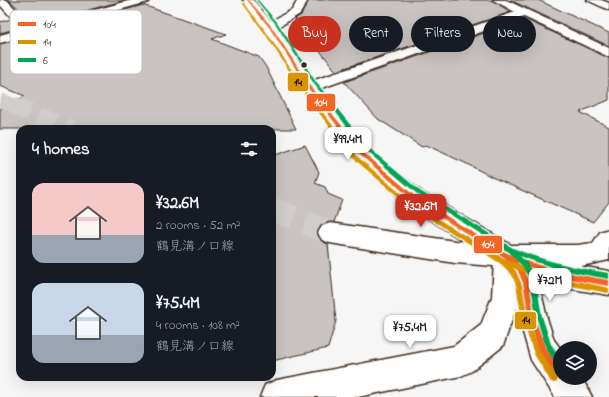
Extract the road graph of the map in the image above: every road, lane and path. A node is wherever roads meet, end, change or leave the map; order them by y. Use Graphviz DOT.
graph roads {
  1 [pos="1,0"];
  2 [pos="144,0"];
  3 [pos="248,0"];
  4 [pos="303,0"];
  5 [pos="498,0"];
  6 [pos="592,0"];
  7 [pos="609,7"];
  8 [pos="10,10"];
  9 [pos="107,10"];
  10 [pos="524,13"];
  11 [pos="270,27"];
  12 [pos="10,36"];
  13 [pos="0,39"];
  14 [pos="609,53"];
  15 [pos="309,87"];
  16 [pos="330,232"];
  17 [pos="609,239"];
  18 [pos="507,256"];
  19 [pos="609,283"];
  20 [pos="553,365"];
  21 [pos="567,385"];
  22 [pos="277,397"];
  23 [pos="575,397"];
  1 -- 8 [label="street"];
  2 -- 9 [label="street"];
  3 -- 11 [label="street"];
  4 -- 11 [label="street"];
  5 -- 10 [label="street"];
  6 -- 7 [label="street"];
  10 -- 14 [label="street"];
  10 -- 15 [label="street"];
  11 -- 15 [label="street"];
  12 -- 13 [label="street"];
  15 -- 18 [label="street"];
  16 -- 18 [label="street"];
  17 -- 18 [label="street"];
  18 -- 19 [label="street"];
  18 -- 20 [label="street"];
  18 -- 22 [label="street"];
  21 -- 23 [label="street"];
}
